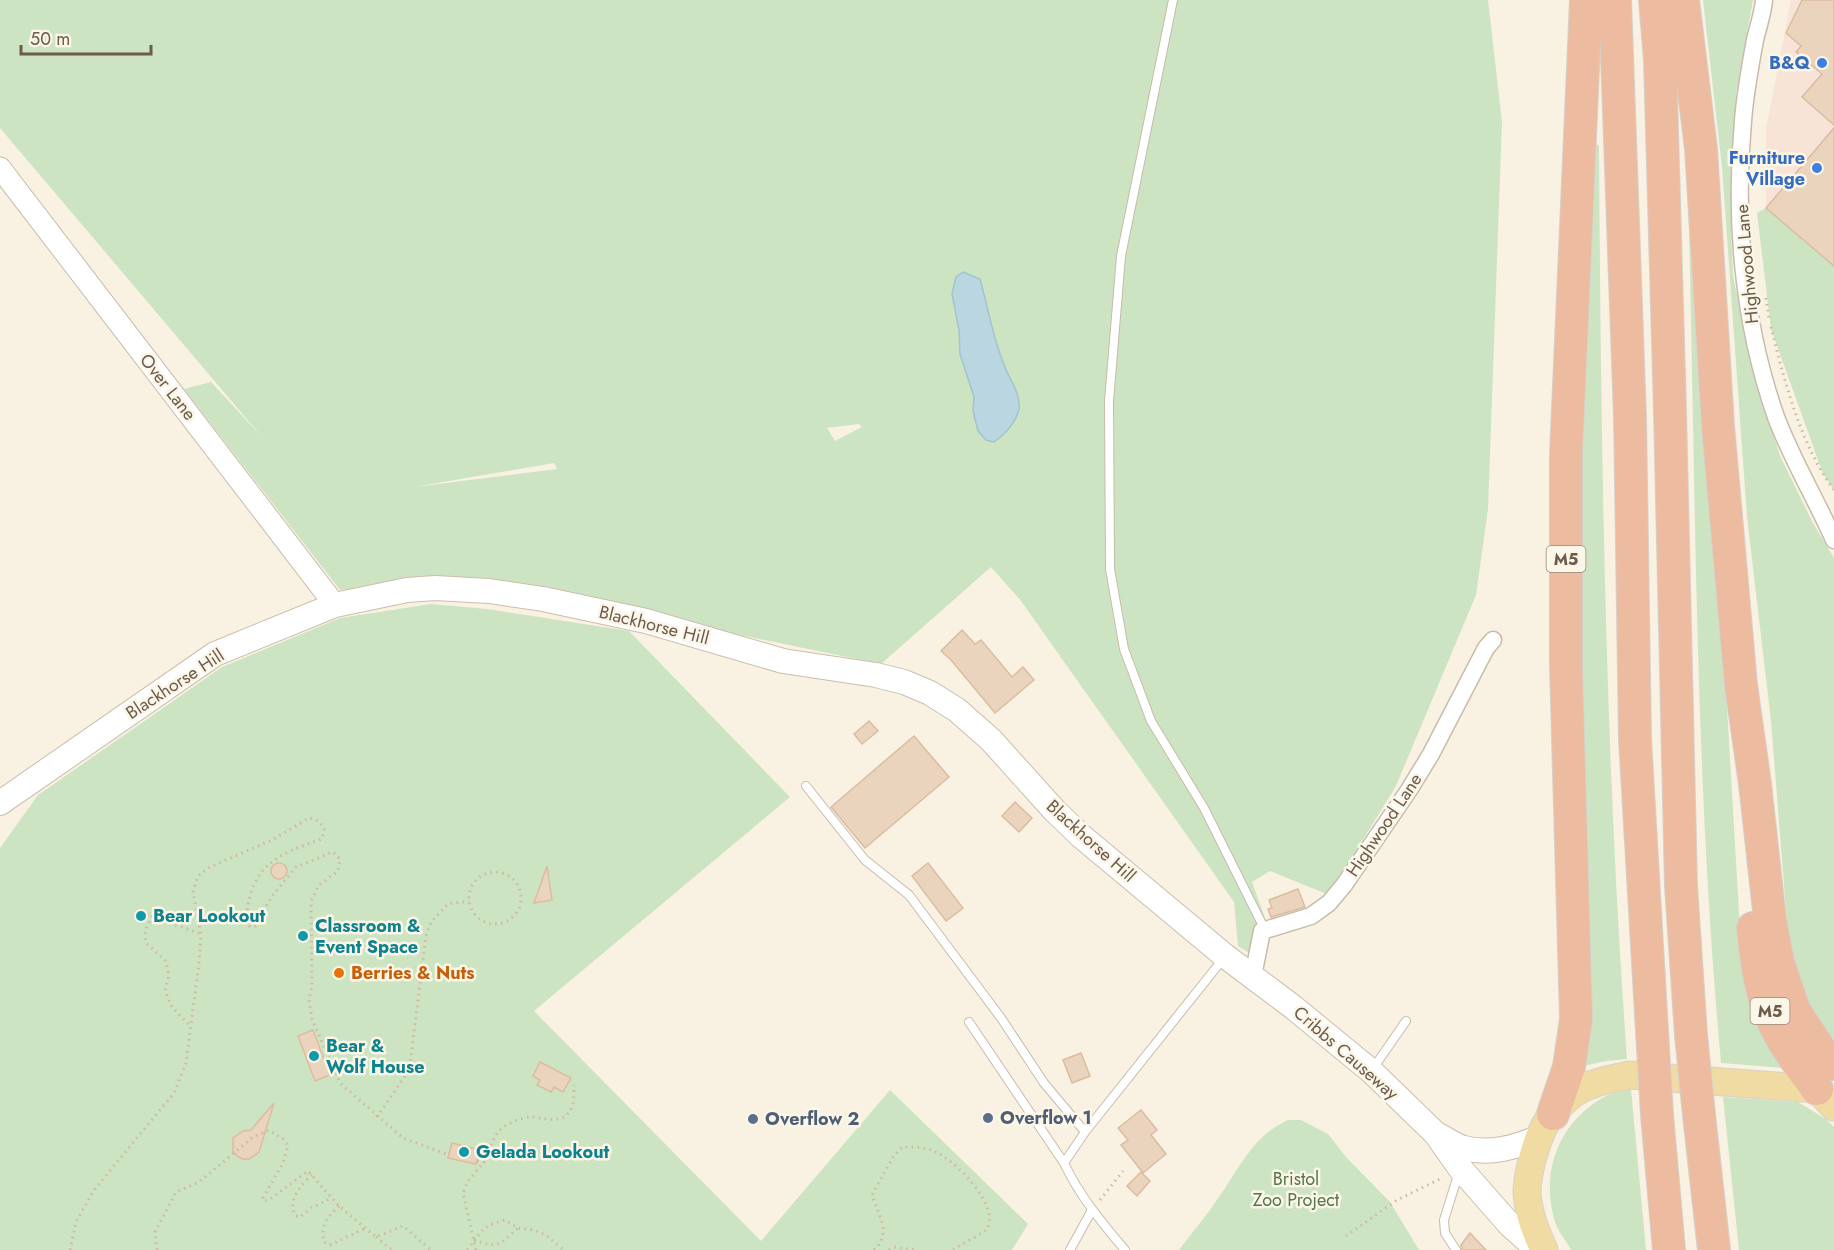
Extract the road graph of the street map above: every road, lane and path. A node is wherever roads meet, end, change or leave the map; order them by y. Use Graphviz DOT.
graph roads {
  1 [pos="1173,0"];
  2 [pos="1586,0"];
  3 [pos="1615,0"];
  4 [pos="1655,0"];
  5 [pos="1683,0"];
  6 [pos="1764,1"];
  7 [pos="0,168"];
  8 [pos="1766,297"];
  9 [pos="1834,489"];
  10 [pos="1821,512"];
  11 [pos="1834,524"];
  12 [pos="1834,540"];
  13 [pos="335,605"];
  14 [pos="1493,640"];
  15 [pos="806,786"];
  16 [pos="0,803"];
  17 [pos="469,901"];
  18 [pos="147,915"];
  19 [pos="152,916"];
  20 [pos="1262,932"];
  21 [pos="201,934"];
  22 [pos="1225,956"];
  23 [pos="1253,976"];
  24 [pos="1406,1021"];
  25 [pos="969,1022"];
  26 [pos="190,1027"];
  27 [pos="1371,1071"];
  28 [pos="574,1085"];
  29 [pos="1830,1087"];
  30 [pos="377,1117"];
  31 [pos="1547,1126"];
  32 [pos="1085,1132"];
  33 [pos="1436,1134"];
  34 [pos="448,1155"];
  35 [pos="477,1161"];
  36 [pos="484,1162"];
  37 [pos="1064,1163"];
  38 [pos="1460,1168"];
  39 [pos="1123,1171"];
  40 [pos="312,1175"];
  41 [pos="332,1198"];
  42 [pos="339,1206"];
  43 [pos="1092,1210"];
  44 [pos="366,1228"];
  45 [pos="519,1228"];
  46 [pos="1346,1236"];
  47 [pos="376,1238"];
  48 [pos="474,1240"];
  49 [pos="70,1250"];
  50 [pos="157,1250"];
  51 [pos="392,1250"];
  52 [pos="431,1250"];
  53 [pos="466,1250"];
  54 [pos="476,1250"];
  55 [pos="564,1250"];
  56 [pos="874,1250"];
  57 [pos="889,1250"];
  58 [pos="914,1250"];
  59 [pos="953,1250"];
  60 [pos="1070,1250"];
  61 [pos="1125,1250"];
  62 [pos="1456,1250"];
  63 [pos="1538,1250"];
  64 [pos="1544,1250"];
  65 [pos="1669,1250"];
  66 [pos="1714,1250"];
  1 -- 20 [label="lane"];
  2 -- 31 [label="highway, M5"];
  3 -- 65 [label="highway, bridge"];
  4 -- 66 [label="highway, bridge"];
  5 -- 29 [label="highway, M5"];
  6 -- 10 [label="street, Highwood Lane"];
  7 -- 13 [label="street, Over Lane"];
  8 -- 9 [label="path"];
  10 -- 11 [label="street, Highwood Lane"];
  10 -- 12 [label="street, Highwood Lane"];
  13 -- 16 [label="main road, Blackhorse Hill"];
  13 -- 22 [label="main road, Blackhorse Hill"];
  14 -- 20 [label="street, Highwood Lane"];
  15 -- 32 [label="lane"];
  17 -- 17 [label="path"];
  17 -- 30 [label="path"];
  18 -- 19 [label="path"];
  19 -- 21 [label="path"];
  19 -- 26 [label="path"];
  20 -- 23 [label="street"];
  21 -- 26 [label="path"];
  21 -- 30 [label="path"];
  22 -- 23 [label="main road, Blackhorse Hill"];
  22 -- 32 [label="lane"];
  23 -- 27 [label="main road, Cribbs Causeway"];
  24 -- 27 [label="lane"];
  25 -- 37 [label="lane"];
  26 -- 49 [label="path"];
  27 -- 33 [label="main road, Cribbs Causeway"];
  28 -- 36 [label="path"];
  29 -- 31 [label="main road"];
  30 -- 34 [label="path"];
  31 -- 33 [label="main road, Cribbs Causeway"];
  31 -- 64 [label="main road"];
  32 -- 37 [label="lane"];
  33 -- 38 [label="main road, Cribbs Causeway"];
  35 -- 36 [label="path"];
  36 -- 48 [label="path"];
  37 -- 43 [label="lane"];
  38 -- 46 [label="path"];
  38 -- 62 [label="lane"];
  38 -- 63 [label="main road, Cribbs Causeway"];
  39 -- 43 [label="path"];
  40 -- 41 [label="path"];
  40 -- 41 [label="path"];
  40 -- 50 [label="path"];
  41 -- 42 [label="path"];
  42 -- 44 [label="path"];
  42 -- 44 [label="path"];
  43 -- 60 [label="lane"];
  43 -- 61 [label="lane"];
  44 -- 47 [label="path"];
  45 -- 48 [label="path"];
  45 -- 48 [label="path"];
  45 -- 55 [label="path"];
  47 -- 51 [label="path"];
  47 -- 52 [label="path"];
  48 -- 53 [label="path"];
  48 -- 54 [label="path"];
  56 -- 59 [label="path"];
  57 -- 58 [label="path"];
}
